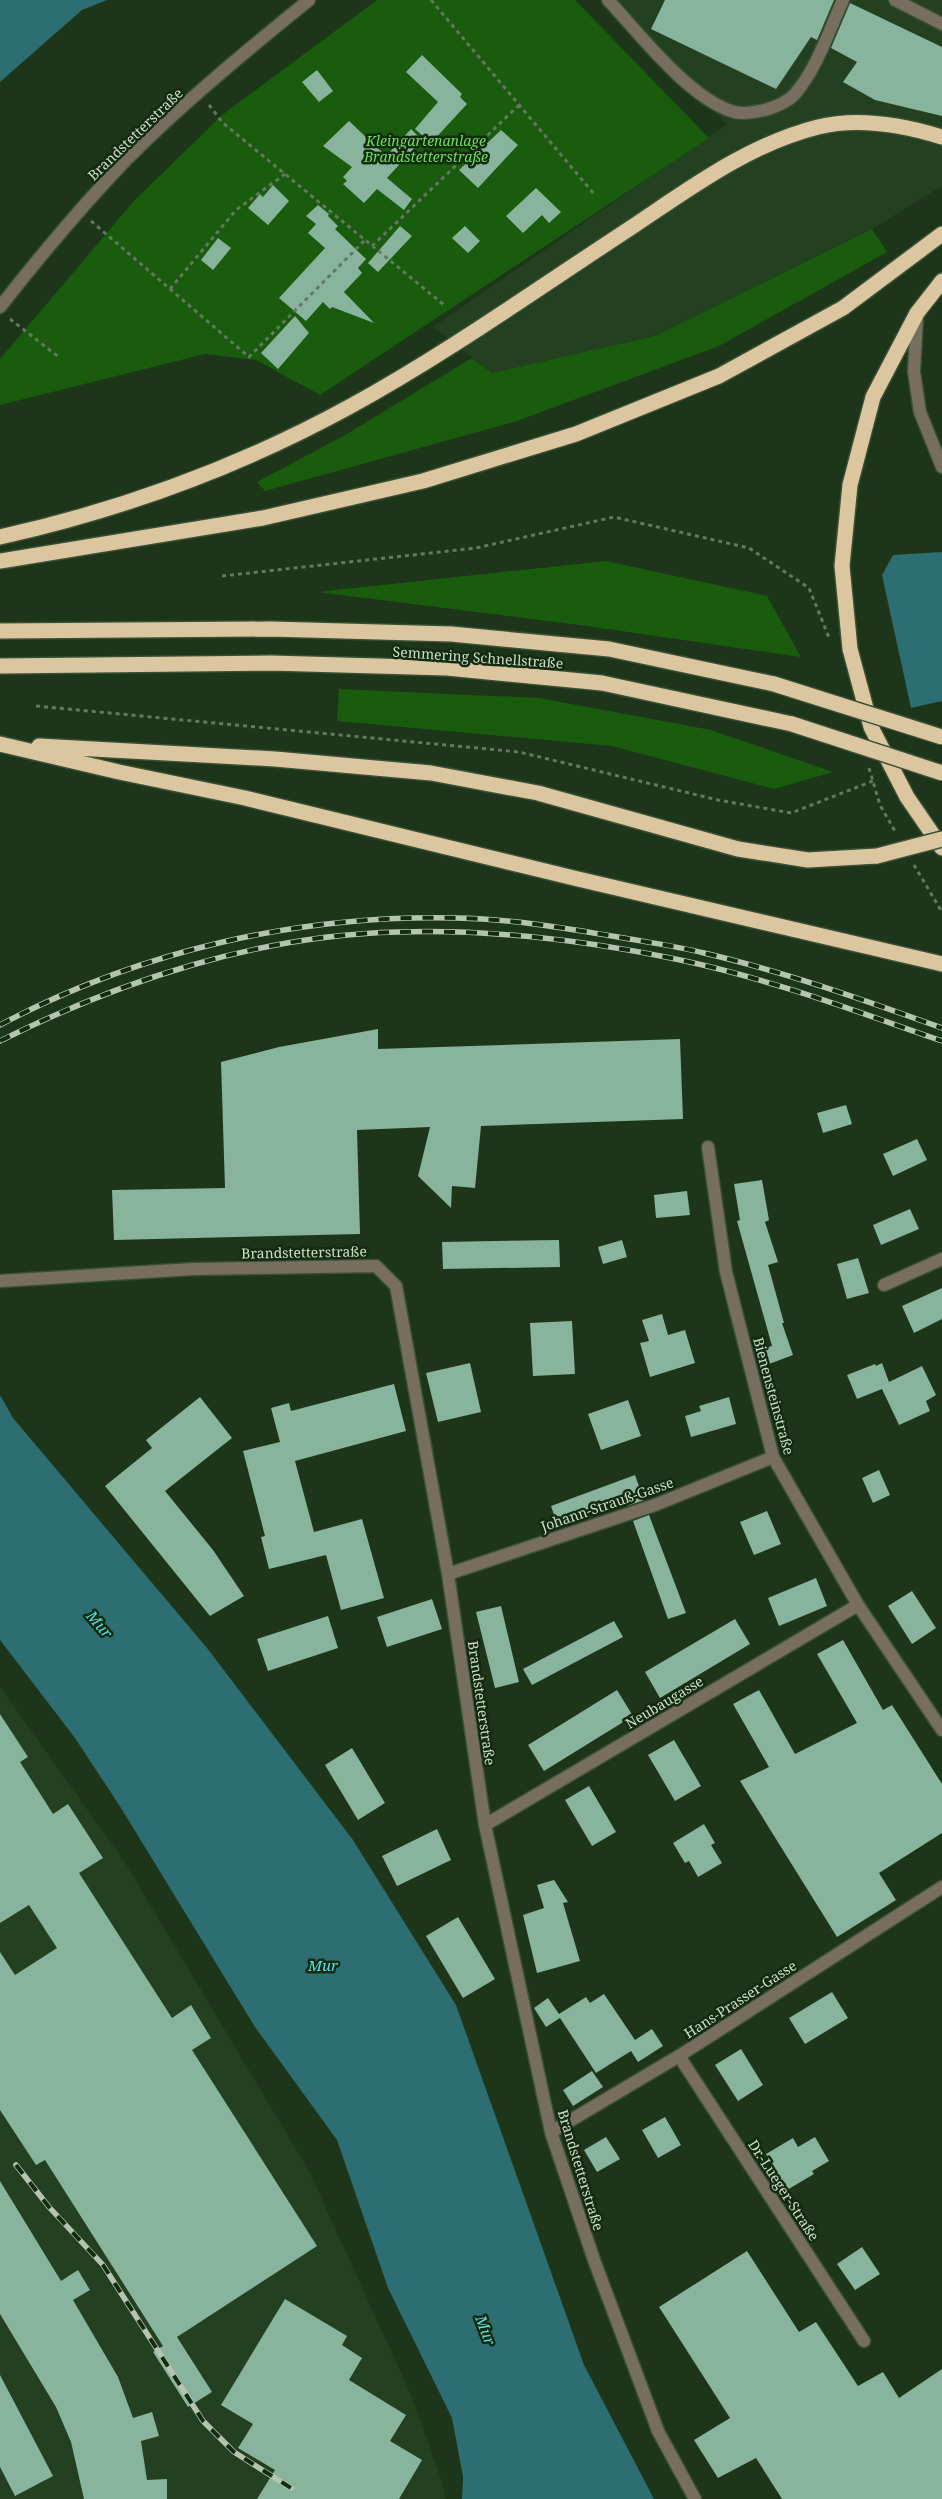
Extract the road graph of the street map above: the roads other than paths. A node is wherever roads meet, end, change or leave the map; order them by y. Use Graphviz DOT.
graph roads {
  1 [pos="309,0"];
  2 [pos="608,0"];
  3 [pos="843,0"];
  4 [pos="895,0"];
  5 [pos="942,24"];
  6 [pos="942,137"];
  7 [pos="942,234"];
  8 [pos="942,282"];
  9 [pos="4,312"];
  10 [pos="917,313"];
  11 [pos="942,467"];
  12 [pos="3,536"];
  13 [pos="4,561"];
  14 [pos="4,631"];
  15 [pos="4,666"];
  16 [pos="942,737"];
  17 [pos="0,744"];
  18 [pos="942,773"];
  19 [pos="942,839"];
  20 [pos="942,848"];
  21 [pos="942,964"];
  22 [pos="708,1147"];
  23 [pos="942,1259"];
  24 [pos="0,1281"];
  25 [pos="884,1285"];
  26 [pos="773,1457"];
  27 [pos="448,1574"];
  28 [pos="858,1605"];
  29 [pos="942,1730"];
  30 [pos="485,1825"];
  31 [pos="942,1888"];
  32 [pos="679,2056"];
  33 [pos="551,2132"];
  34 [pos="864,2341"];
  35 [pos="695,2499"];
  1 -- 9 [label="street, Brandstetterstraße"];
  2 -- 3 [label="street"];
  4 -- 5 [label="street"];
  6 -- 12 [label="highway"];
  7 -- 13 [label="highway"];
  8 -- 10 [label="highway"];
  10 -- 11 [label="street"];
  10 -- 20 [label="highway"];
  14 -- 16 [label="highway, Semmering Schnellstraße, bridge"];
  15 -- 18 [label="highway, Semmering Schnellstraße, bridge"];
  17 -- 19 [label="highway, bridge"];
  17 -- 21 [label="highway"];
  22 -- 26 [label="street, Bienensteinstraße"];
  23 -- 25 [label="street"];
  24 -- 27 [label="street, Brandstetterstraße"];
  26 -- 27 [label="street, Johann-Strauß-Gasse"];
  26 -- 28 [label="street, Bienensteinstraße"];
  27 -- 30 [label="street, Brandstetterstraße"];
  28 -- 29 [label="street, Bienensteinstraße"];
  28 -- 30 [label="street, Neubaugasse"];
  30 -- 33 [label="street, Brandstetterstraße"];
  31 -- 32 [label="street, Hans-Prasser-Gasse"];
  32 -- 33 [label="street, Hans-Prasser-Gasse"];
  32 -- 34 [label="street, Dr.-Lueger-Straße"];
  33 -- 35 [label="street, Brandstetterstraße"];
}
